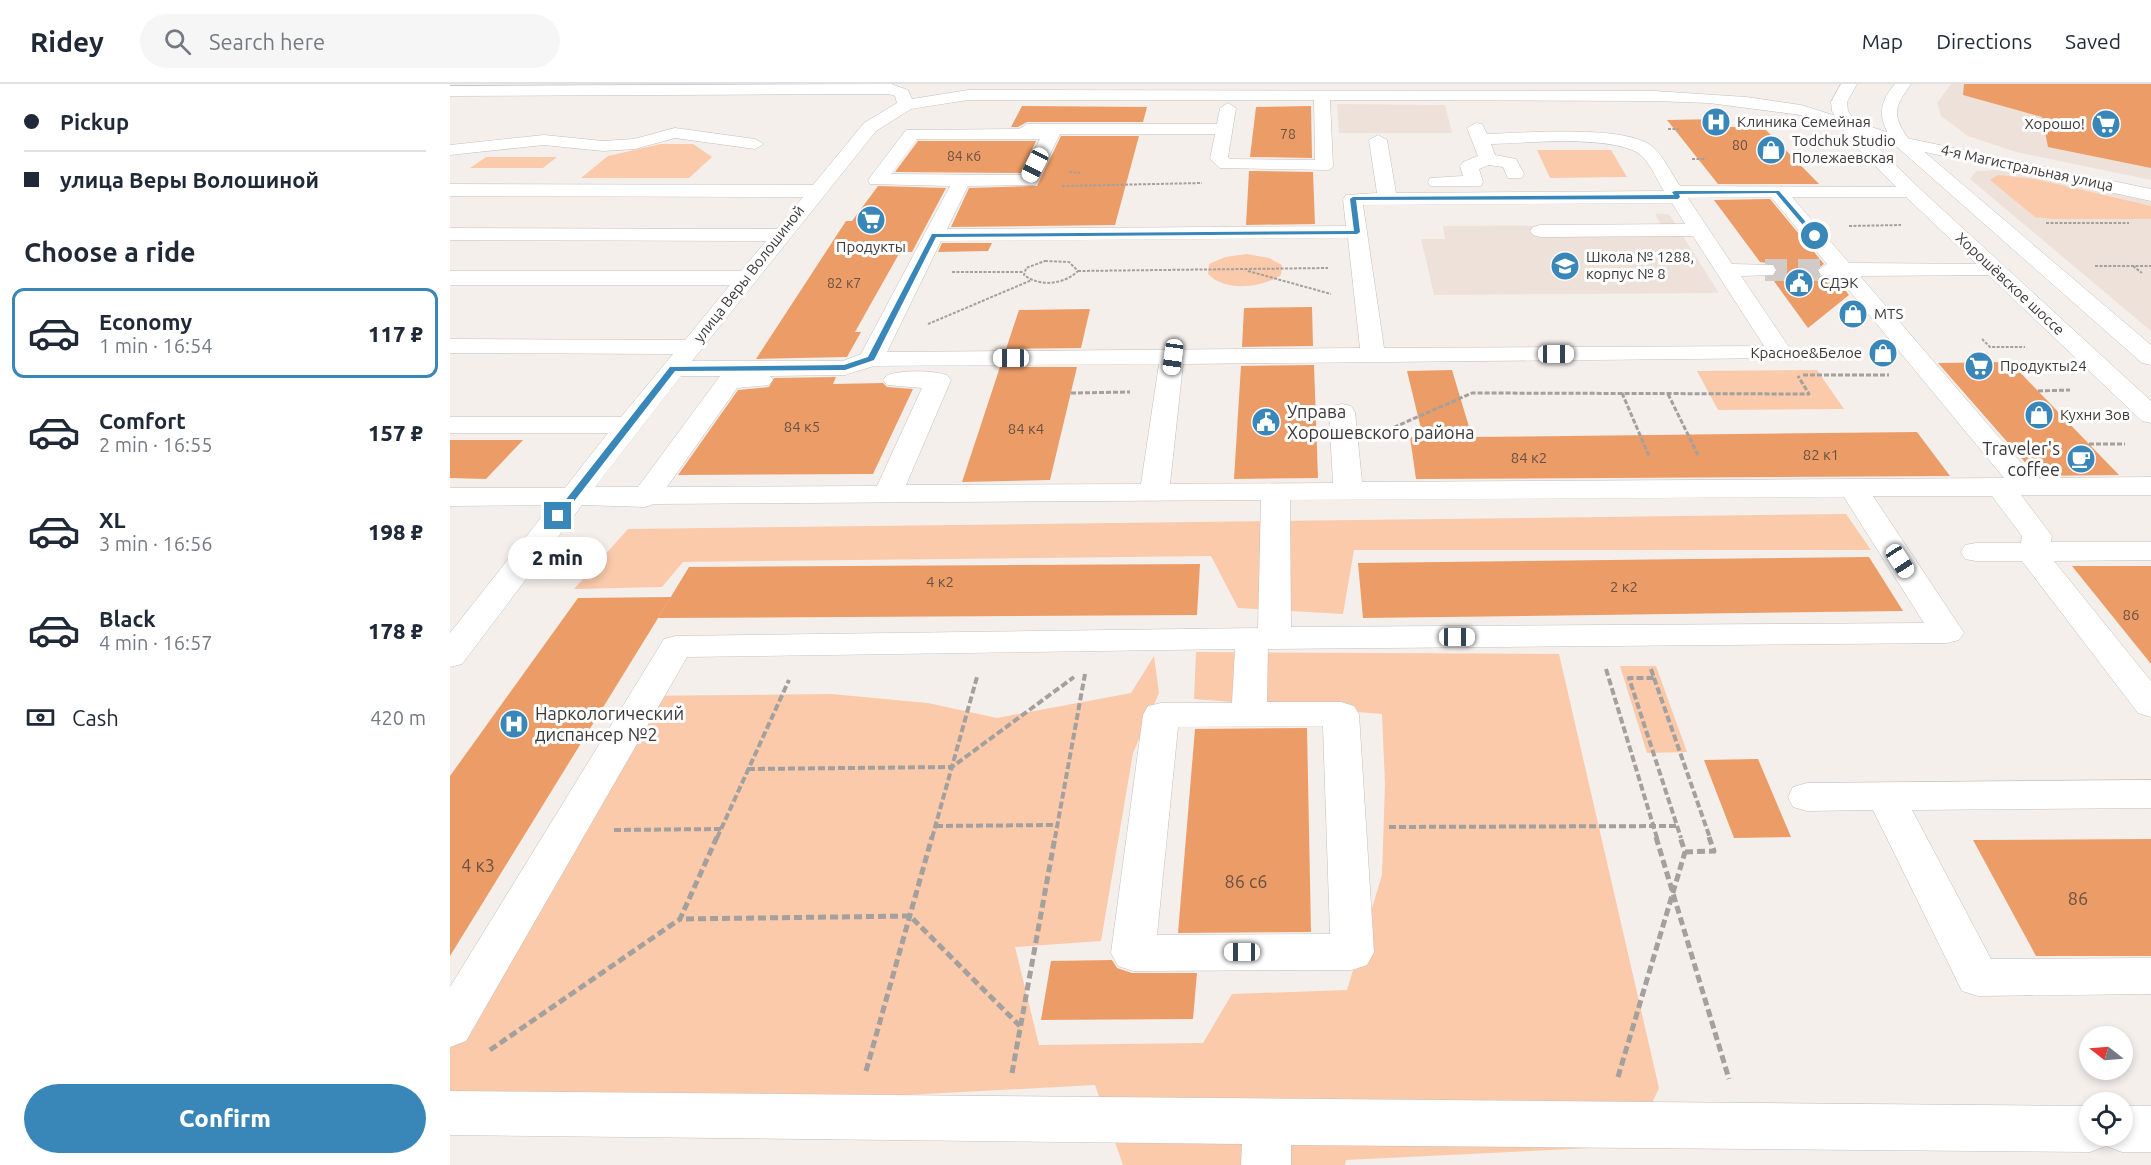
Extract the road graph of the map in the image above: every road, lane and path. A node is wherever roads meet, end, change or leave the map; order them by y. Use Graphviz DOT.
graph roads {
  1 [pos="1713,84"];
  2 [pos="1849,84"];
  3 [pos="1903,84"];
  4 [pos="502,87"];
  5 [pos="868,88"];
  6 [pos="463,89"];
  7 [pos="1648,90"];
  8 [pos="1166,95"];
  9 [pos="1229,95"];
  10 [pos="1322,96"];
  11 [pos="1464,96"];
  12 [pos="1690,98"];
  13 [pos="906,105"];
  14 [pos="705,106"];
  15 [pos="690,119"];
  16 [pos="1158,122"];
  17 [pos="1846,122"];
  18 [pos="869,128"];
  19 [pos="1070,129"];
  20 [pos="1224,129"];
  21 [pos="911,131"];
  22 [pos="675,133"];
  23 [pos="1378,140"];
  24 [pos="1480,140"];
  25 [pos="1902,142"];
  26 [pos="755,144"];
  27 [pos="450,150"];
  28 [pos="1870,152"];
  29 [pos="1488,159"];
  30 [pos="1515,174"];
  31 [pos="871,184"];
  32 [pos="843,185"];
  33 [pos="959,186"];
  34 [pos="818,188"];
  35 [pos="450,190"];
  36 [pos="1385,190"];
  37 [pos="1911,191"];
  38 [pos="1777,192"];
  39 [pos="1676,195"];
  40 [pos="2151,195"];
  41 [pos="2045,223"];
  42 [pos="2139,223"];
  43 [pos="1908,225"];
  44 [pos="1806,226"];
  45 [pos="1700,230"];
  46 [pos="1540,231"];
  47 [pos="1357,232"];
  48 [pos="450,234"];
  49 [pos="780,235"];
  50 [pos="934,235"];
  51 [pos="1267,262"];
  52 [pos="2085,266"];
  53 [pos="2133,266"];
  54 [pos="2151,266"];
  55 [pos="1362,268"];
  56 [pos="1244,269"];
  57 [pos="1994,269"];
  58 [pos="1727,270"];
  59 [pos="1765,270"];
  60 [pos="1836,270"];
  61 [pos="1078,271"];
  62 [pos="1024,272"];
  63 [pos="915,273"];
  64 [pos="2142,273"];
  65 [pos="450,278"];
  66 [pos="745,278"];
  67 [pos="1032,280"];
  68 [pos="1366,304"];
  69 [pos="889,324"];
  70 [pos="1982,339"];
  71 [pos="450,346"];
  72 [pos="691,347"];
  73 [pos="2025,347"];
  74 [pos="1373,355"];
  75 [pos="1173,357"];
  76 [pos="2151,358"];
  77 [pos="871,359"];
  78 [pos="673,369"];
  79 [pos="1797,375"];
  80 [pos="2070,390"];
  81 [pos="2038,391"];
  82 [pos="1168,392"];
  83 [pos="1071,393"];
  84 [pos="1622,393"];
  85 [pos="1668,394"];
  86 [pos="1342,412"];
  87 [pos="2151,415"];
  88 [pos="450,425"];
  89 [pos="628,425"];
  90 [pos="2089,444"];
  91 [pos="2125,444"];
  92 [pos="1345,449"];
  93 [pos="2151,486"];
  94 [pos="2013,487"];
  95 [pos="890,488"];
  96 [pos="1853,488"];
  97 [pos="1715,489"];
  98 [pos="651,490"];
  99 [pos="1664,490"];
  100 [pos="1348,492"];
  101 [pos="1276,493"];
  102 [pos="1154,494"];
  103 [pos="450,497"];
  104 [pos="571,498"];
  105 [pos="2151,551"];
  106 [pos="1976,552"];
  107 [pos="2034,552"];
  108 [pos="1640,636"];
  109 [pos="1596,637"];
  110 [pos="1263,638"];
  111 [pos="987,642"];
  112 [pos="805,645"];
  113 [pos="450,656"];
  114 [pos="1654,678"];
  115 [pos="2151,705"];
  116 [pos="1249,715"];
  117 [pos="952,767"];
  118 [pos="748,769"];
  119 [pos="2151,794"];
  120 [pos="1885,796"];
  121 [pos="1807,797"];
  122 [pos="1057,825"];
  123 [pos="936,826"];
  124 [pos="1653,826"];
  125 [pos="1676,826"];
  126 [pos="721,828"];
  127 [pos="1347,828"];
  128 [pos="620,830"];
  129 [pos="1685,852"];
  130 [pos="1673,892"];
  131 [pos="910,916"];
  132 [pos="680,919"];
  133 [pos="2151,976"];
  134 [pos="1020,1026"];
  135 [pos="450,1027"];
  136 [pos="491,1050"];
  137 [pos="1010,1083"];
  138 [pos="1616,1085"];
  139 [pos="1733,1089"];
  140 [pos="450,1113"];
  141 [pos="854,1117"];
  142 [pos="2079,1129"];
  143 [pos="2133,1129"];
  144 [pos="2151,1130"];
  145 [pos="1266,1143"];
  1 -- 12 [label="street"];
  2 -- 17 [label="street"];
  3 -- 25 [label="street, Хорошёвское шоссе"];
  4 -- 5 [label="street"];
  4 -- 6 [label="street"];
  5 -- 13 [label="street"];
  5 -- 14 [label="street"];
  7 -- 11 [label="street, улица Веры Волошиной"];
  7 -- 12 [label="street, улица Веры Волошиной"];
  8 -- 9 [label="street, улица Веры Волошиной"];
  8 -- 13 [label="street, улица Веры Волошиной"];
  8 -- 16 [label="street"];
  9 -- 10 [label="street, улица Веры Волошиной"];
  9 -- 20 [label="street"];
  10 -- 11 [label="street, улица Веры Волошиной"];
  10 -- 20 [label="street"];
  11 -- 24 [label="street"];
  12 -- 17 [label="street, улица Веры Волошиной"];
  13 -- 18 [label="street, улица Веры Волошиной"];
  15 -- 22 [label="street"];
  17 -- 25 [label="street, улица Веры Волошиной"];
  17 -- 28 [label="street, Хорошёвское шоссе"];
  18 -- 21 [label="street"];
  18 -- 34 [label="street, улица Веры Волошиной"];
  19 -- 20 [label="street"];
  19 -- 21 [label="street"];
  19 -- 33 [label="street"];
  21 -- 31 [label="street"];
  21 -- 31 [label="street"];
  22 -- 26 [label="street"];
  22 -- 27 [label="street"];
  23 -- 36 [label="street"];
  24 -- 29 [label="street"];
  24 -- 39 [label="street"];
  25 -- 28 [label="street"];
  25 -- 40 [label="street, 4-я Магистральная улица"];
  25 -- 76 [label="street, Хорошёвское шоссе"];
  28 -- 37 [label="street, Хорошёвское шоссе"];
  29 -- 30 [label="street"];
  29 -- 36 [label="street"];
  31 -- 33 [label="street"];
  32 -- 34 [label="street"];
  33 -- 50 [label="street"];
  34 -- 35 [label="street"];
  34 -- 49 [label="street, улица Веры Волошиной"];
  36 -- 39 [label="street"];
  36 -- 47 [label="street"];
  37 -- 38 [label="street"];
  37 -- 57 [label="street, Хорошёвское шоссе"];
  38 -- 39 [label="street"];
  38 -- 44 [label="street"];
  39 -- 45 [label="street"];
  41 -- 42 [label="path"];
  43 -- 44 [label="path"];
  44 -- 60 [label="street"];
  45 -- 46 [label="street"];
  45 -- 58 [label="street"];
  47 -- 50 [label="street"];
  47 -- 55 [label="street"];
  48 -- 49 [label="street"];
  49 -- 66 [label="street, улица Веры Волошиной"];
  50 -- 63 [label="street"];
  51 -- 56 [label="path"];
  52 -- 53 [label="path"];
  53 -- 54 [label="path"];
  53 -- 64 [label="path"];
  55 -- 56 [label="path"];
  55 -- 68 [label="street"];
  56 -- 61 [label="path"];
  56 -- 68 [label="path"];
  57 -- 60 [label="street"];
  57 -- 87 [label="street, Хорошёвское шоссе"];
  58 -- 59 [label="street"];
  58 -- 74 [label="street"];
  60 -- 94 [label="street"];
  61 -- 62 [label="path"];
  61 -- 67 [label="path"];
  62 -- 63 [label="path"];
  62 -- 67 [label="path"];
  63 -- 69 [label="street"];
  65 -- 66 [label="street"];
  66 -- 72 [label="street, улица Веры Волошиной"];
  67 -- 69 [label="path"];
  68 -- 74 [label="street"];
  69 -- 77 [label="street"];
  70 -- 73 [label="path"];
  71 -- 72 [label="street"];
  72 -- 78 [label="street, улица Веры Волошиной"];
  74 -- 75 [label="street"];
  75 -- 77 [label="street"];
  75 -- 82 [label="street"];
  77 -- 78 [label="street"];
  78 -- 89 [label="street, улица Веры Волошиной"];
  79 -- 85 [label="path"];
  80 -- 81 [label="path"];
  82 -- 83 [label="path"];
  82 -- 102 [label="street"];
  84 -- 85 [label="path"];
  84 -- 92 [label="path"];
  84 -- 99 [label="path"];
  85 -- 97 [label="path"];
  86 -- 92 [label="street"];
  88 -- 89 [label="street"];
  89 -- 104 [label="street, улица Веры Волошиной"];
  90 -- 91 [label="path"];
  92 -- 100 [label="street"];
  93 -- 94 [label="street"];
  94 -- 96 [label="street"];
  94 -- 107 [label="street"];
  95 -- 98 [label="street"];
  95 -- 98 [label="street"];
  95 -- 102 [label="street"];
  96 -- 97 [label="street"];
  96 -- 108 [label="street"];
  97 -- 99 [label="street"];
  98 -- 104 [label="street"];
  99 -- 100 [label="street"];
  100 -- 101 [label="street"];
  101 -- 102 [label="street"];
  101 -- 110 [label="street"];
  103 -- 104 [label="street"];
  104 -- 113 [label="street, улица Веры Волошиной"];
  105 -- 107 [label="street"];
  106 -- 107 [label="street"];
  107 -- 115 [label="street"];
  108 -- 109 [label="street"];
  108 -- 114 [label="path"];
  109 -- 110 [label="street"];
  109 -- 124 [label="path"];
  110 -- 111 [label="street"];
  110 -- 116 [label="street"];
  111 -- 112 [label="street"];
  111 -- 117 [label="path"];
  112 -- 118 [label="path"];
  112 -- 135 [label="street"];
  114 -- 125 [label="path"];
  114 -- 129 [label="path"];
  116 -- 127 [label="street"];
  116 -- 127 [label="street"];
  117 -- 118 [label="path"];
  117 -- 122 [label="path"];
  117 -- 123 [label="path"];
  118 -- 126 [label="path"];
  119 -- 120 [label="street"];
  120 -- 121 [label="street"];
  120 -- 133 [label="street"];
  122 -- 123 [label="path"];
  122 -- 134 [label="path"];
  123 -- 131 [label="path"];
  124 -- 125 [label="path"];
  124 -- 127 [label="path"];
  124 -- 130 [label="path"];
  125 -- 129 [label="path"];
  126 -- 128 [label="path"];
  126 -- 132 [label="path"];
  129 -- 130 [label="path"];
  130 -- 138 [label="path"];
  130 -- 139 [label="path"];
  131 -- 132 [label="path"];
  131 -- 134 [label="path"];
  131 -- 141 [label="path"];
  132 -- 136 [label="path"];
  134 -- 137 [label="path"];
  140 -- 141 [label="street"];
  141 -- 145 [label="street"];
  142 -- 145 [label="street"];
  143 -- 144 [label="street"];
}
